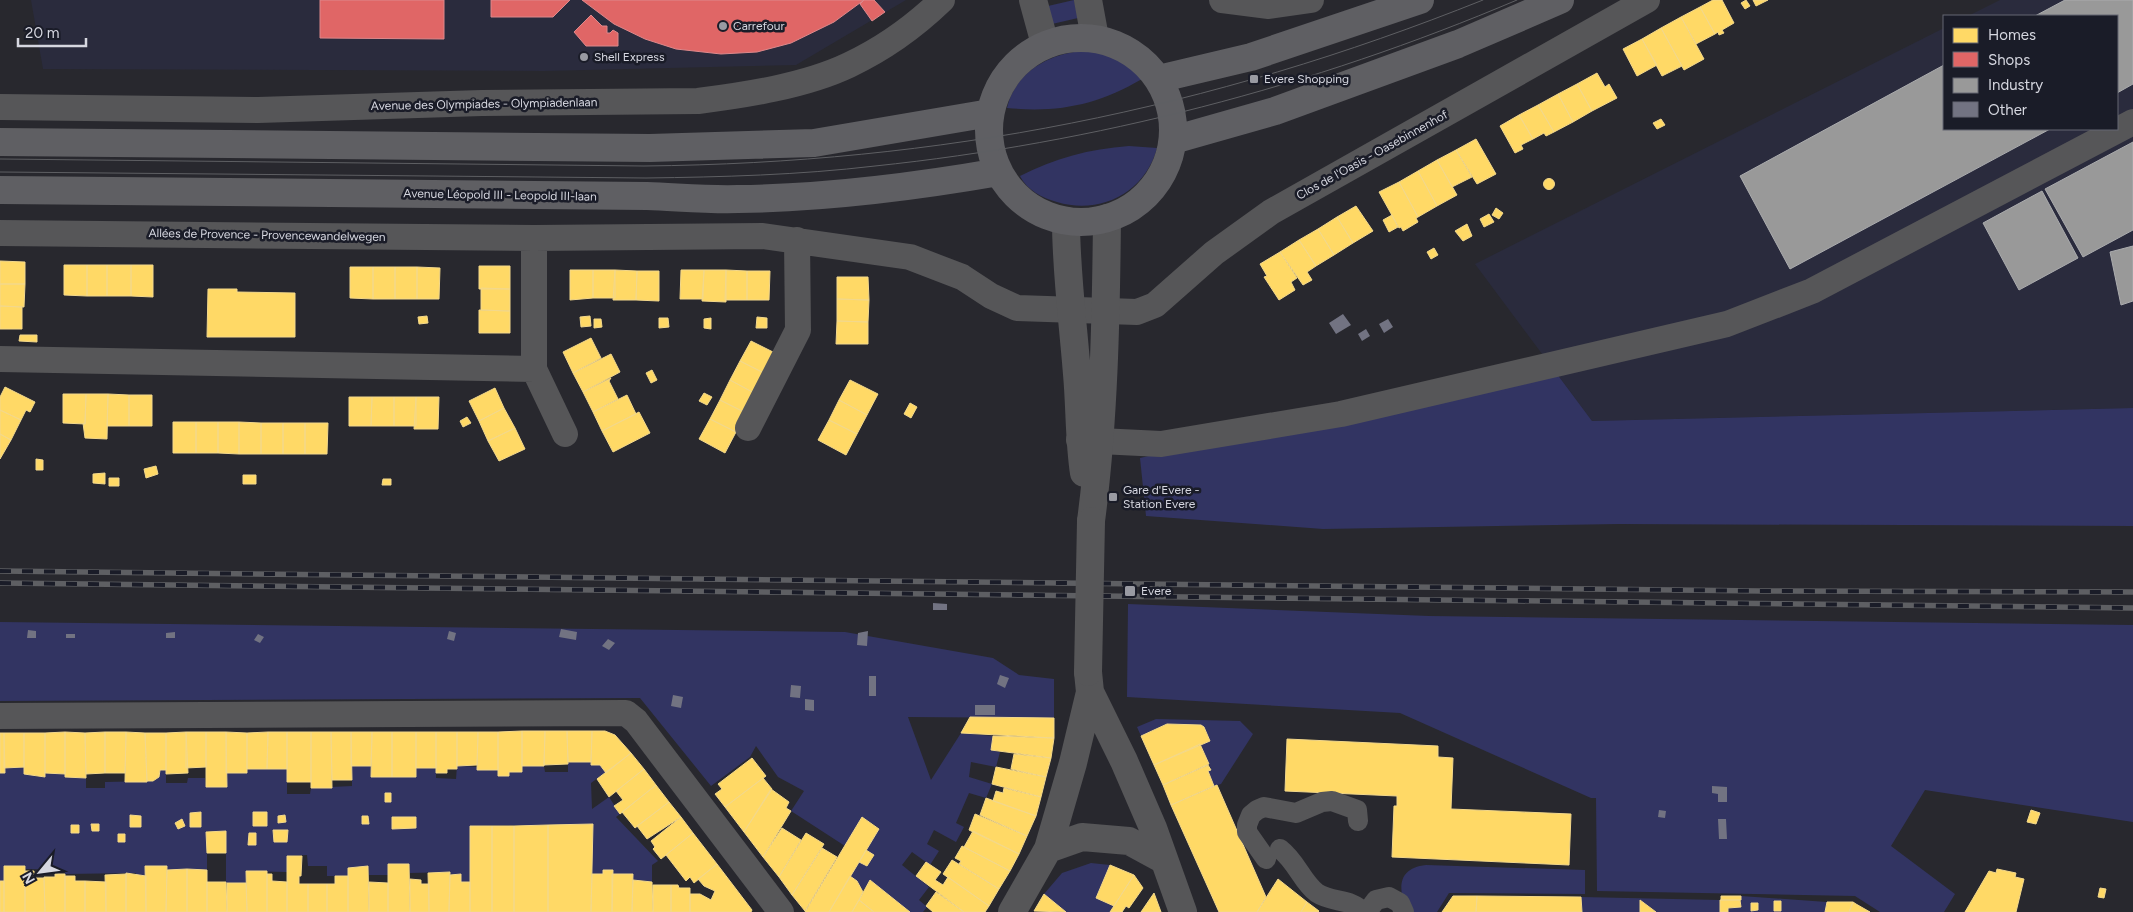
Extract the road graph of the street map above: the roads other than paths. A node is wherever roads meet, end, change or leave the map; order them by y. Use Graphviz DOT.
graph roads {
  1 [pos="942,0"];
  2 [pos="1033,0"];
  3 [pos="1088,0"];
  4 [pos="1222,0"];
  5 [pos="1311,0"];
  6 [pos="1420,0"];
  7 [pos="1560,0"];
  8 [pos="1647,0"];
  9 [pos="1095,38"];
  10 [pos="1044,44"];
  11 [pos="1158,79"];
  12 [pos="0,107"];
  13 [pos="990,113"];
  14 [pos="2133,122"];
  15 [pos="2118,130"];
  16 [pos="2118,130"];
  17 [pos="1173,140"];
  18 [pos="0,142"];
  19 [pos="999,172"];
  20 [pos="0,190"];
  21 [pos="1107,218"];
  22 [pos="1066,221"];
  23 [pos="0,233"];
  24 [pos="534,238"];
  25 [pos="797,240"];
  26 [pos="1070,310"];
  27 [pos="1105,312"];
  28 [pos="0,359"];
  29 [pos="534,369"];
  30 [pos="748,428"];
  31 [pos="565,434"];
  32 [pos="1088,441"];
  33 [pos="1089,682"];
  34 [pos="0,716"];
  35 [pos="1358,821"];
  36 [pos="1048,849"];
  37 [pos="1164,860"];
  38 [pos="781,912"];
  39 [pos="1012,912"];
  40 [pos="1183,912"];
  41 [pos="1365,912"];
  42 [pos="1404,912"];
  1 -- 12 [label="street, Avenue des Olympiades - Olympiadenlaan"];
  2 -- 10 [label="street"];
  3 -- 9 [label="street"];
  4 -- 5 [label="street"];
  6 -- 11 [label="main road"];
  7 -- 17 [label="main road"];
  8 -- 27 [label="street, Clos de l'Oasis - Oasebinnenhof"];
  9 -- 10 [label="main road"];
  9 -- 11 [label="main road"];
  10 -- 13 [label="main road"];
  11 -- 17 [label="main road"];
  13 -- 18 [label="main road"];
  13 -- 19 [label="main road"];
  14 -- 16 [label="street"];
  15 -- 32 [label="street"];
  17 -- 21 [label="main road"];
  19 -- 20 [label="main road, Avenue Léopold III - Leopold III-laan"];
  19 -- 22 [label="main road"];
  21 -- 22 [label="main road"];
  21 -- 27 [label="street"];
  22 -- 26 [label="street"];
  23 -- 24 [label="street, Allées de Provence - Provencewandelwegen"];
  24 -- 25 [label="street, Allées de Provence - Provencewandelwegen"];
  24 -- 29 [label="street"];
  25 -- 26 [label="street, Allées de Provence - Provencewandelwegen"];
  25 -- 30 [label="street"];
  26 -- 27 [label="street, Clos de l'Oasis - Oasebinnenhof"];
  26 -- 32 [label="street"];
  27 -- 32 [label="street"];
  28 -- 29 [label="street"];
  29 -- 31 [label="street"];
  32 -- 33 [label="street, bridge"];
  33 -- 36 [label="street"];
  33 -- 37 [label="street"];
  34 -- 38 [label="street"];
  35 -- 41 [label="street"];
  36 -- 37 [label="street"];
  36 -- 39 [label="street"];
  37 -- 40 [label="street"];
  41 -- 42 [label="street"];
}
